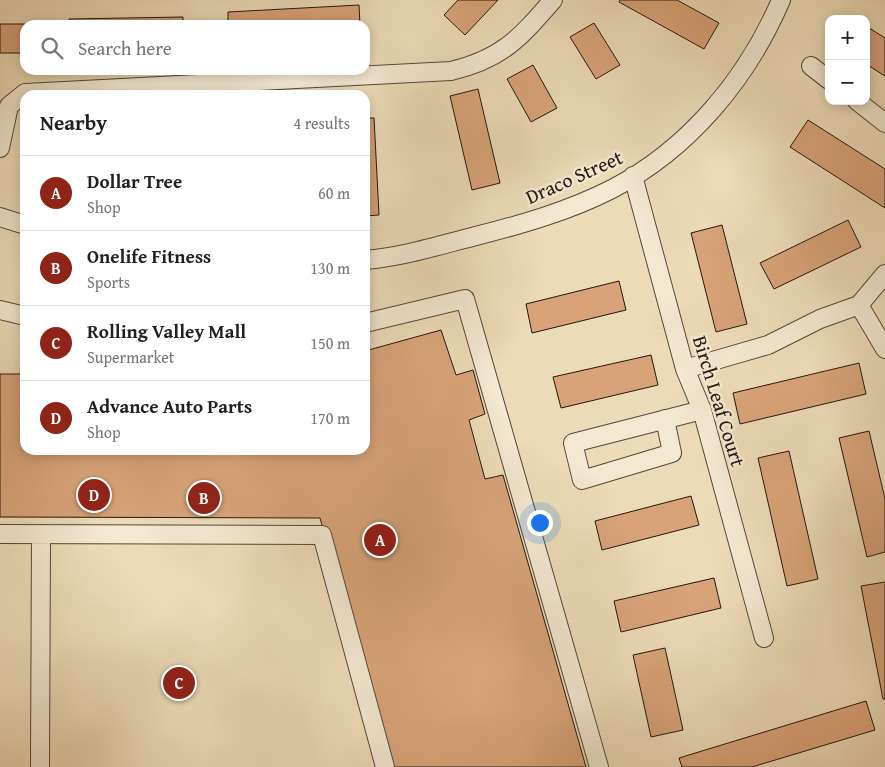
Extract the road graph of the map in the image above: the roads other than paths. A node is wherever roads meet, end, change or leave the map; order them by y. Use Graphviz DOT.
graph roads {
  1 [pos="553,0"];
  2 [pos="780,0"];
  3 [pos="810,66"];
  4 [pos="370,74"];
  5 [pos="359,75"];
  6 [pos="825,77"];
  7 [pos="81,90"];
  8 [pos="20,98"];
  9 [pos="862,105"];
  10 [pos="885,122"];
  11 [pos="0,148"];
  12 [pos="633,176"];
  13 [pos="0,217"];
  14 [pos="20,223"];
  15 [pos="370,259"];
  16 [pos="885,274"];
  17 [pos="859,305"];
  18 [pos="0,310"];
  19 [pos="20,315"];
  20 [pos="370,322"];
  21 [pos="885,350"];
  22 [pos="685,369"];
  23 [pos="702,410"];
  24 [pos="665,419"];
  25 [pos="0,534"];
  26 [pos="41,535"];
  27 [pos="764,638"];
  28 [pos="40,767"];
  29 [pos="385,767"];
  30 [pos="599,767"];
  1 -- 4 [label="street"];
  2 -- 12 [label="street, Draco Street"];
  3 -- 6 [label="street"];
  5 -- 7 [label="street"];
  8 -- 11 [label="street"];
  9 -- 10 [label="street"];
  12 -- 15 [label="street, Draco Street"];
  12 -- 22 [label="street, Birch Leaf Court"];
  13 -- 14 [label="street"];
  16 -- 17 [label="street"];
  17 -- 21 [label="street"];
  17 -- 22 [label="street"];
  18 -- 19 [label="street"];
  20 -- 30 [label="street"];
  22 -- 23 [label="street, Birch Leaf Court"];
  23 -- 24 [label="street"];
  23 -- 27 [label="street, Birch Leaf Court"];
  24 -- 24 [label="street"];
  25 -- 26 [label="street"];
  26 -- 28 [label="street"];
  26 -- 29 [label="street"];
}
